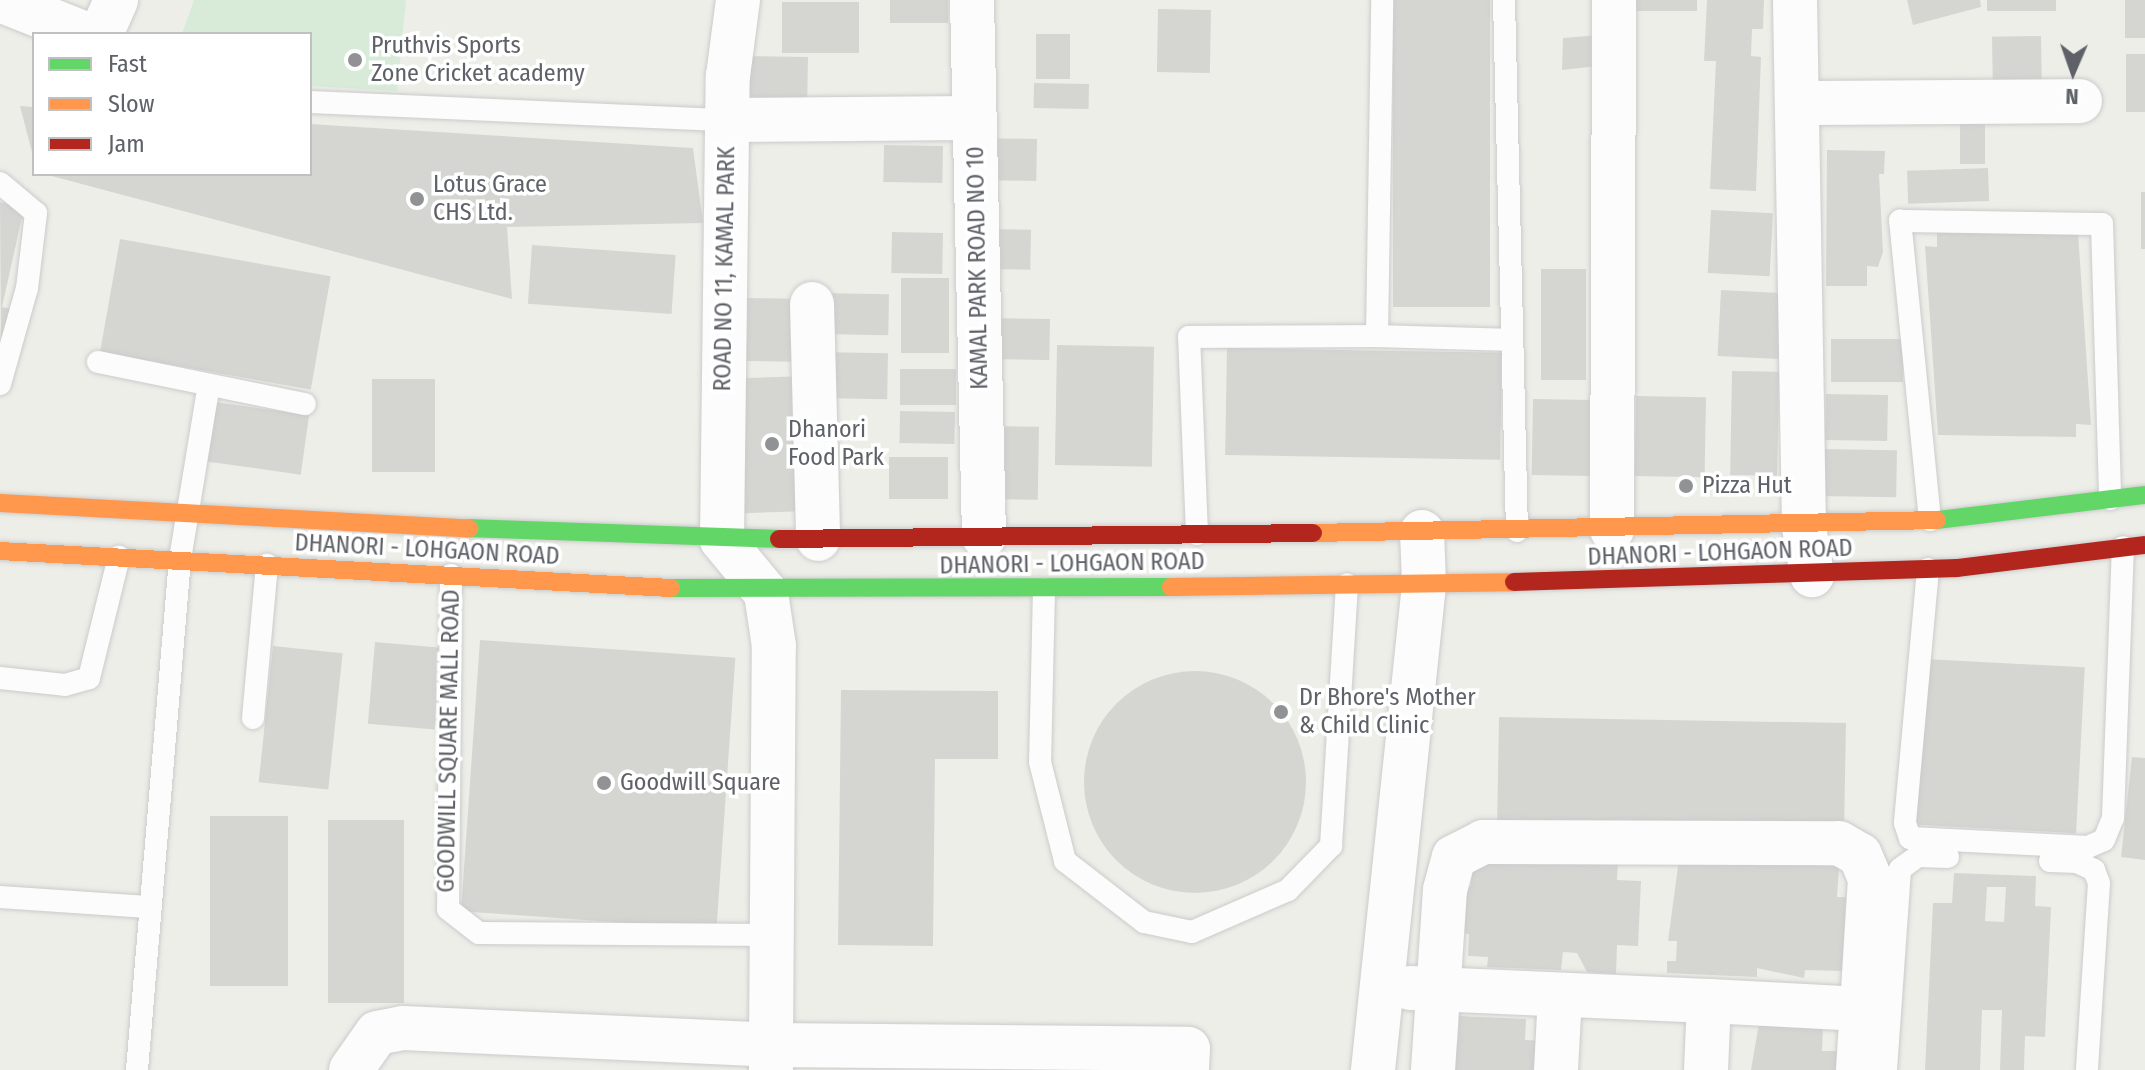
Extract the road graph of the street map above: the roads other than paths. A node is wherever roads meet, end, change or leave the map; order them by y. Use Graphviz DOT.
graph roads {
  1 [pos="0,0"];
  2 [pos="116,0"];
  3 [pos="738,0"];
  4 [pos="972,0"];
  5 [pos="1382,0"];
  6 [pos="1504,0"];
  7 [pos="1614,0"];
  8 [pos="1795,0"];
  9 [pos="81,32"];
  10 [pos="102,32"];
  11 [pos="2080,101"];
  12 [pos="312,102"];
  13 [pos="1799,103"];
  14 [pos="975,118"];
  15 [pos="727,120"];
  16 [pos="0,183"];
  17 [pos="812,304"];
  18 [pos="1377,336"];
  19 [pos="1512,340"];
  20 [pos="98,362"];
  21 [pos="0,384"];
  22 [pos="208,389"];
  23 [pos="305,404"];
  24 [pos="2145,495"];
  25 [pos="2110,499"];
  26 [pos="0,503"];
  27 [pos="187,516"];
  28 [pos="1930,520"];
  29 [pos="1804,527"];
  30 [pos="1612,530"];
  31 [pos="1517,531"];
  32 [pos="1422,532"];
  33 [pos="1197,534"];
  34 [pos="984,537"];
  35 [pos="818,539"];
  36 [pos="722,540"];
  37 [pos="2134,546"];
  38 [pos="0,551"];
  39 [pos="119,557"];
  40 [pos="180,559"];
  41 [pos="267,565"];
  42 [pos="1928,569"];
  43 [pos="451,575"];
  44 [pos="1812,575"];
  45 [pos="1424,583"];
  46 [pos="1347,584"];
  47 [pos="1044,589"];
  48 [pos="766,593"];
  49 [pos="0,678"];
  50 [pos="253,718"];
  51 [pos="0,897"];
  52 [pos="148,907"];
  53 [pos="774,935"];
  54 [pos="1380,987"];
  55 [pos="1440,990"];
  56 [pos="1560,997"];
  57 [pos="1709,1001"];
  58 [pos="1862,1009"];
  59 [pos="771,1058"];
  60 [pos="137,1070"];
  61 [pos="351,1070"];
  62 [pos="1187,1070"];
  63 [pos="1373,1070"];
  64 [pos="1433,1070"];
  65 [pos="1556,1070"];
  66 [pos="1706,1070"];
  67 [pos="1858,1070"];
  68 [pos="1886,1070"];
  69 [pos="2087,1070"];
  1 -- 9 [label="street"];
  2 -- 10 [label="street"];
  3 -- 15 [label="street, ROAD NO 11, KAMAL PARK"];
  4 -- 14 [label="street, KAMAL PARK ROAD NO 10"];
  5 -- 18 [label="lane"];
  6 -- 19 [label="lane"];
  7 -- 30 [label="street"];
  8 -- 13 [label="street"];
  11 -- 13 [label="street"];
  12 -- 15 [label="lane"];
  13 -- 29 [label="street"];
  14 -- 15 [label="street"];
  14 -- 34 [label="street, KAMAL PARK ROAD NO 10"];
  15 -- 36 [label="street, ROAD NO 11, KAMAL PARK"];
  16 -- 21 [label="lane"];
  17 -- 35 [label="street"];
  18 -- 19 [label="lane"];
  18 -- 33 [label="lane"];
  19 -- 31 [label="lane"];
  20 -- 22 [label="lane"];
  22 -- 23 [label="lane"];
  22 -- 27 [label="lane"];
  24 -- 25 [label="main road, DHANORI - LOHGAON ROAD"];
  25 -- 28 [label="main road, DHANORI - LOHGAON ROAD"];
  25 -- 28 [label="lane"];
  26 -- 27 [label="main road, DHANORI - LOHGAON ROAD"];
  27 -- 36 [label="main road, DHANORI - LOHGAON ROAD"];
  27 -- 40 [label="lane"];
  28 -- 29 [label="main road, DHANORI - LOHGAON ROAD"];
  29 -- 30 [label="main road, DHANORI - LOHGAON ROAD"];
  29 -- 44 [label="street"];
  30 -- 31 [label="main road, DHANORI - LOHGAON ROAD"];
  31 -- 32 [label="main road, DHANORI - LOHGAON ROAD"];
  32 -- 33 [label="main road, DHANORI - LOHGAON ROAD"];
  32 -- 45 [label="street"];
  33 -- 34 [label="main road, DHANORI - LOHGAON ROAD"];
  34 -- 35 [label="main road, DHANORI - LOHGAON ROAD"];
  35 -- 36 [label="main road, DHANORI - LOHGAON ROAD"];
  36 -- 48 [label="street"];
  37 -- 42 [label="main road, DHANORI - LOHGAON ROAD"];
  37 -- 42 [label="lane"];
  38 -- 39 [label="main road, DHANORI - LOHGAON ROAD"];
  39 -- 40 [label="main road, DHANORI - LOHGAON ROAD"];
  39 -- 49 [label="lane"];
  40 -- 41 [label="main road, DHANORI - LOHGAON ROAD"];
  40 -- 52 [label="lane"];
  41 -- 43 [label="main road, DHANORI - LOHGAON ROAD"];
  41 -- 50 [label="lane"];
  42 -- 44 [label="main road, DHANORI - LOHGAON ROAD"];
  43 -- 48 [label="main road, DHANORI - LOHGAON ROAD"];
  43 -- 53 [label="lane, GOODWILL SQUARE MALL ROAD"];
  44 -- 45 [label="main road, DHANORI - LOHGAON ROAD"];
  45 -- 46 [label="main road, DHANORI - LOHGAON ROAD"];
  45 -- 54 [label="street"];
  46 -- 47 [label="main road, DHANORI - LOHGAON ROAD"];
  46 -- 47 [label="lane"];
  47 -- 48 [label="main road, DHANORI - LOHGAON ROAD"];
  48 -- 53 [label="street"];
  51 -- 52 [label="lane"];
  52 -- 60 [label="lane"];
  53 -- 59 [label="street"];
  54 -- 55 [label="street"];
  54 -- 63 [label="street"];
  55 -- 56 [label="street"];
  55 -- 58 [label="street"];
  55 -- 64 [label="street"];
  56 -- 57 [label="street"];
  56 -- 65 [label="street"];
  57 -- 58 [label="street"];
  57 -- 66 [label="street"];
  58 -- 67 [label="street"];
  59 -- 61 [label="street"];
  59 -- 62 [label="street"];
  68 -- 69 [label="lane"];
}
